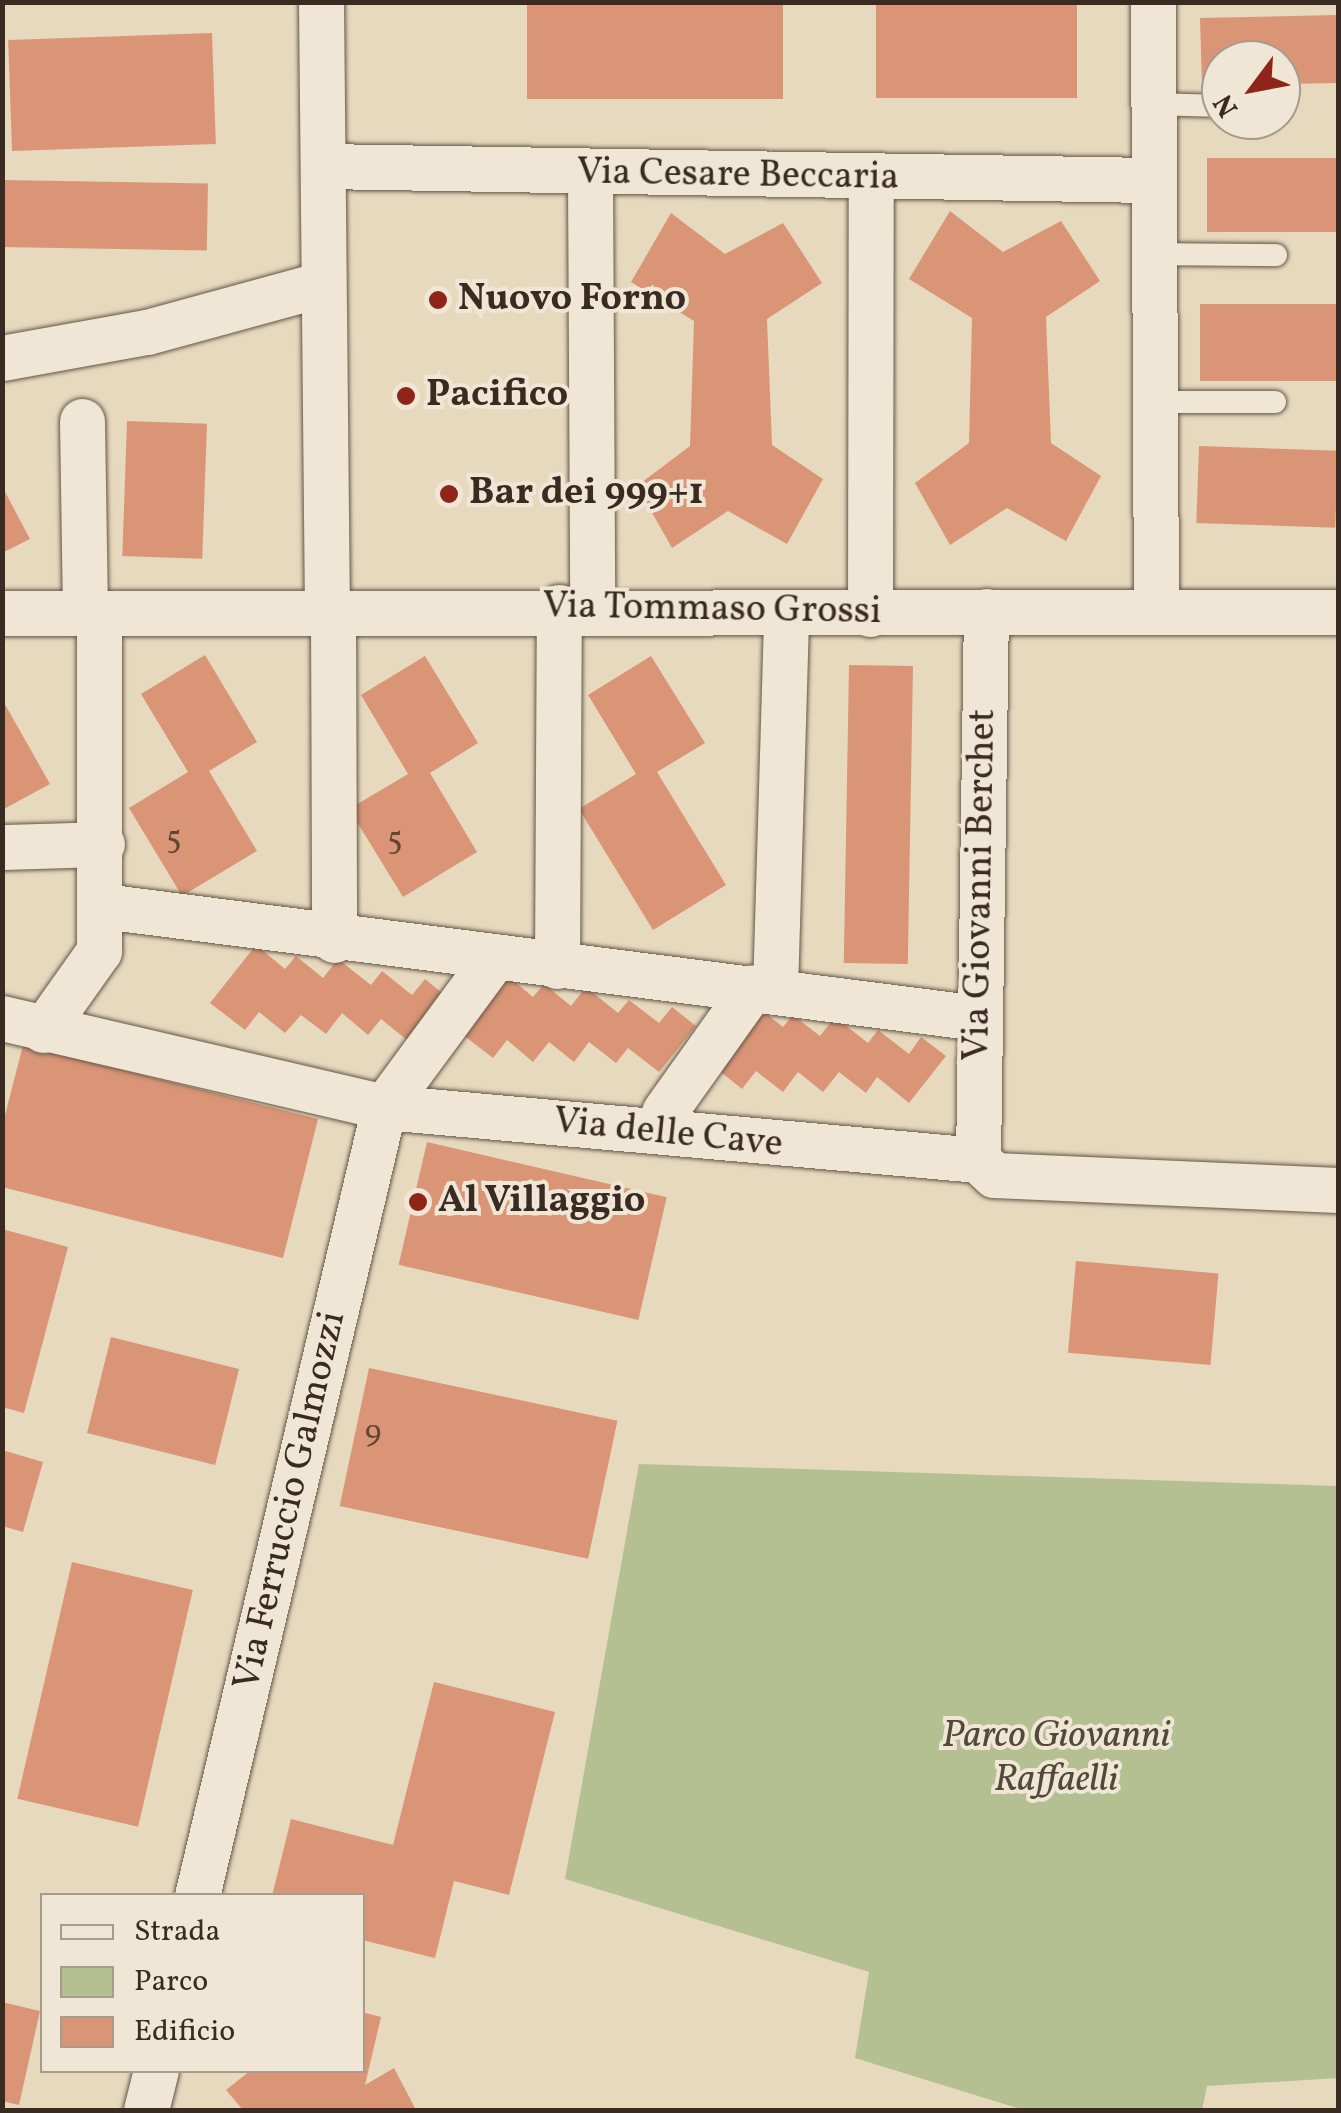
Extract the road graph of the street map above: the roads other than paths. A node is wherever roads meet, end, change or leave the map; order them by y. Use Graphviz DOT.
graph roads {
  1 [pos="321,2"];
  2 [pos="1153,2"];
  3 [pos="1153,104"];
  4 [pos="1201,105"];
  5 [pos="323,166"];
  6 [pos="590,174"];
  7 [pos="871,179"];
  8 [pos="1152,180"];
  9 [pos="1152,254"];
  10 [pos="1276,254"];
  11 [pos="323,284"];
  12 [pos="2,358"];
  13 [pos="1162,402"];
  14 [pos="1274,402"];
  15 [pos="82,422"];
  16 [pos="576,606"];
  17 [pos="986,611"];
  18 [pos="2,612"];
  19 [pos="330,612"];
  20 [pos="1156,612"];
  21 [pos="1338,612"];
  22 [pos="92,614"];
  23 [pos="786,614"];
  24 [pos="870,614"];
  25 [pos="102,844"];
  26 [pos="2,847"];
  27 [pos="103,906"];
  28 [pos="334,940"];
  29 [pos="493,959"];
  30 [pos="557,966"];
  31 [pos="764,989"];
  32 [pos="978,1018"];
  33 [pos="23,1024"];
  34 [pos="384,1107"];
  35 [pos="664,1112"];
  36 [pos="978,1160"];
  37 [pos="1338,1190"];
  38 [pos="199,1893"];
  39 [pos="155,2073"];
  40 [pos="146,2110"];
  1 -- 5 [label="street"];
  2 -- 3 [label="street"];
  3 -- 4 [label="lane"];
  3 -- 8 [label="street"];
  5 -- 6 [label="street, Via Cesare Beccaria"];
  5 -- 11 [label="street"];
  6 -- 7 [label="street, Via Cesare Beccaria"];
  6 -- 16 [label="street"];
  7 -- 8 [label="street, Via Cesare Beccaria"];
  7 -- 24 [label="street"];
  8 -- 9 [label="street"];
  9 -- 10 [label="lane"];
  9 -- 13 [label="street"];
  11 -- 12 [label="street"];
  11 -- 19 [label="street"];
  13 -- 14 [label="lane"];
  13 -- 20 [label="street"];
  15 -- 22 [label="street"];
  16 -- 19 [label="street, Via Tommaso Grossi"];
  16 -- 23 [label="street, Via Tommaso Grossi"];
  16 -- 30 [label="street"];
  17 -- 20 [label="street, Via Tommaso Grossi"];
  17 -- 24 [label="street, Via Tommaso Grossi"];
  17 -- 32 [label="street, Via Giovanni Berchet"];
  18 -- 22 [label="street, Via Tommaso Grossi"];
  19 -- 22 [label="street, Via Tommaso Grossi"];
  19 -- 28 [label="street"];
  20 -- 21 [label="street, Via Tommaso Grossi"];
  22 -- 25 [label="street"];
  23 -- 24 [label="street, Via Tommaso Grossi"];
  23 -- 31 [label="street"];
  25 -- 26 [label="street"];
  25 -- 27 [label="street"];
  27 -- 28 [label="street"];
  27 -- 33 [label="street"];
  28 -- 29 [label="street"];
  29 -- 30 [label="street"];
  29 -- 34 [label="street"];
  30 -- 31 [label="street"];
  31 -- 32 [label="street"];
  31 -- 35 [label="street"];
  32 -- 36 [label="street, Via Giovanni Berchet"];
  33 -- 34 [label="street, Via delle Cave"];
  34 -- 36 [label="street, Via delle Cave"];
  34 -- 38 [label="street, Via Ferruccio Galmozzi"];
  36 -- 37 [label="street, Via delle Cave"];
  39 -- 40 [label="street"];
}
